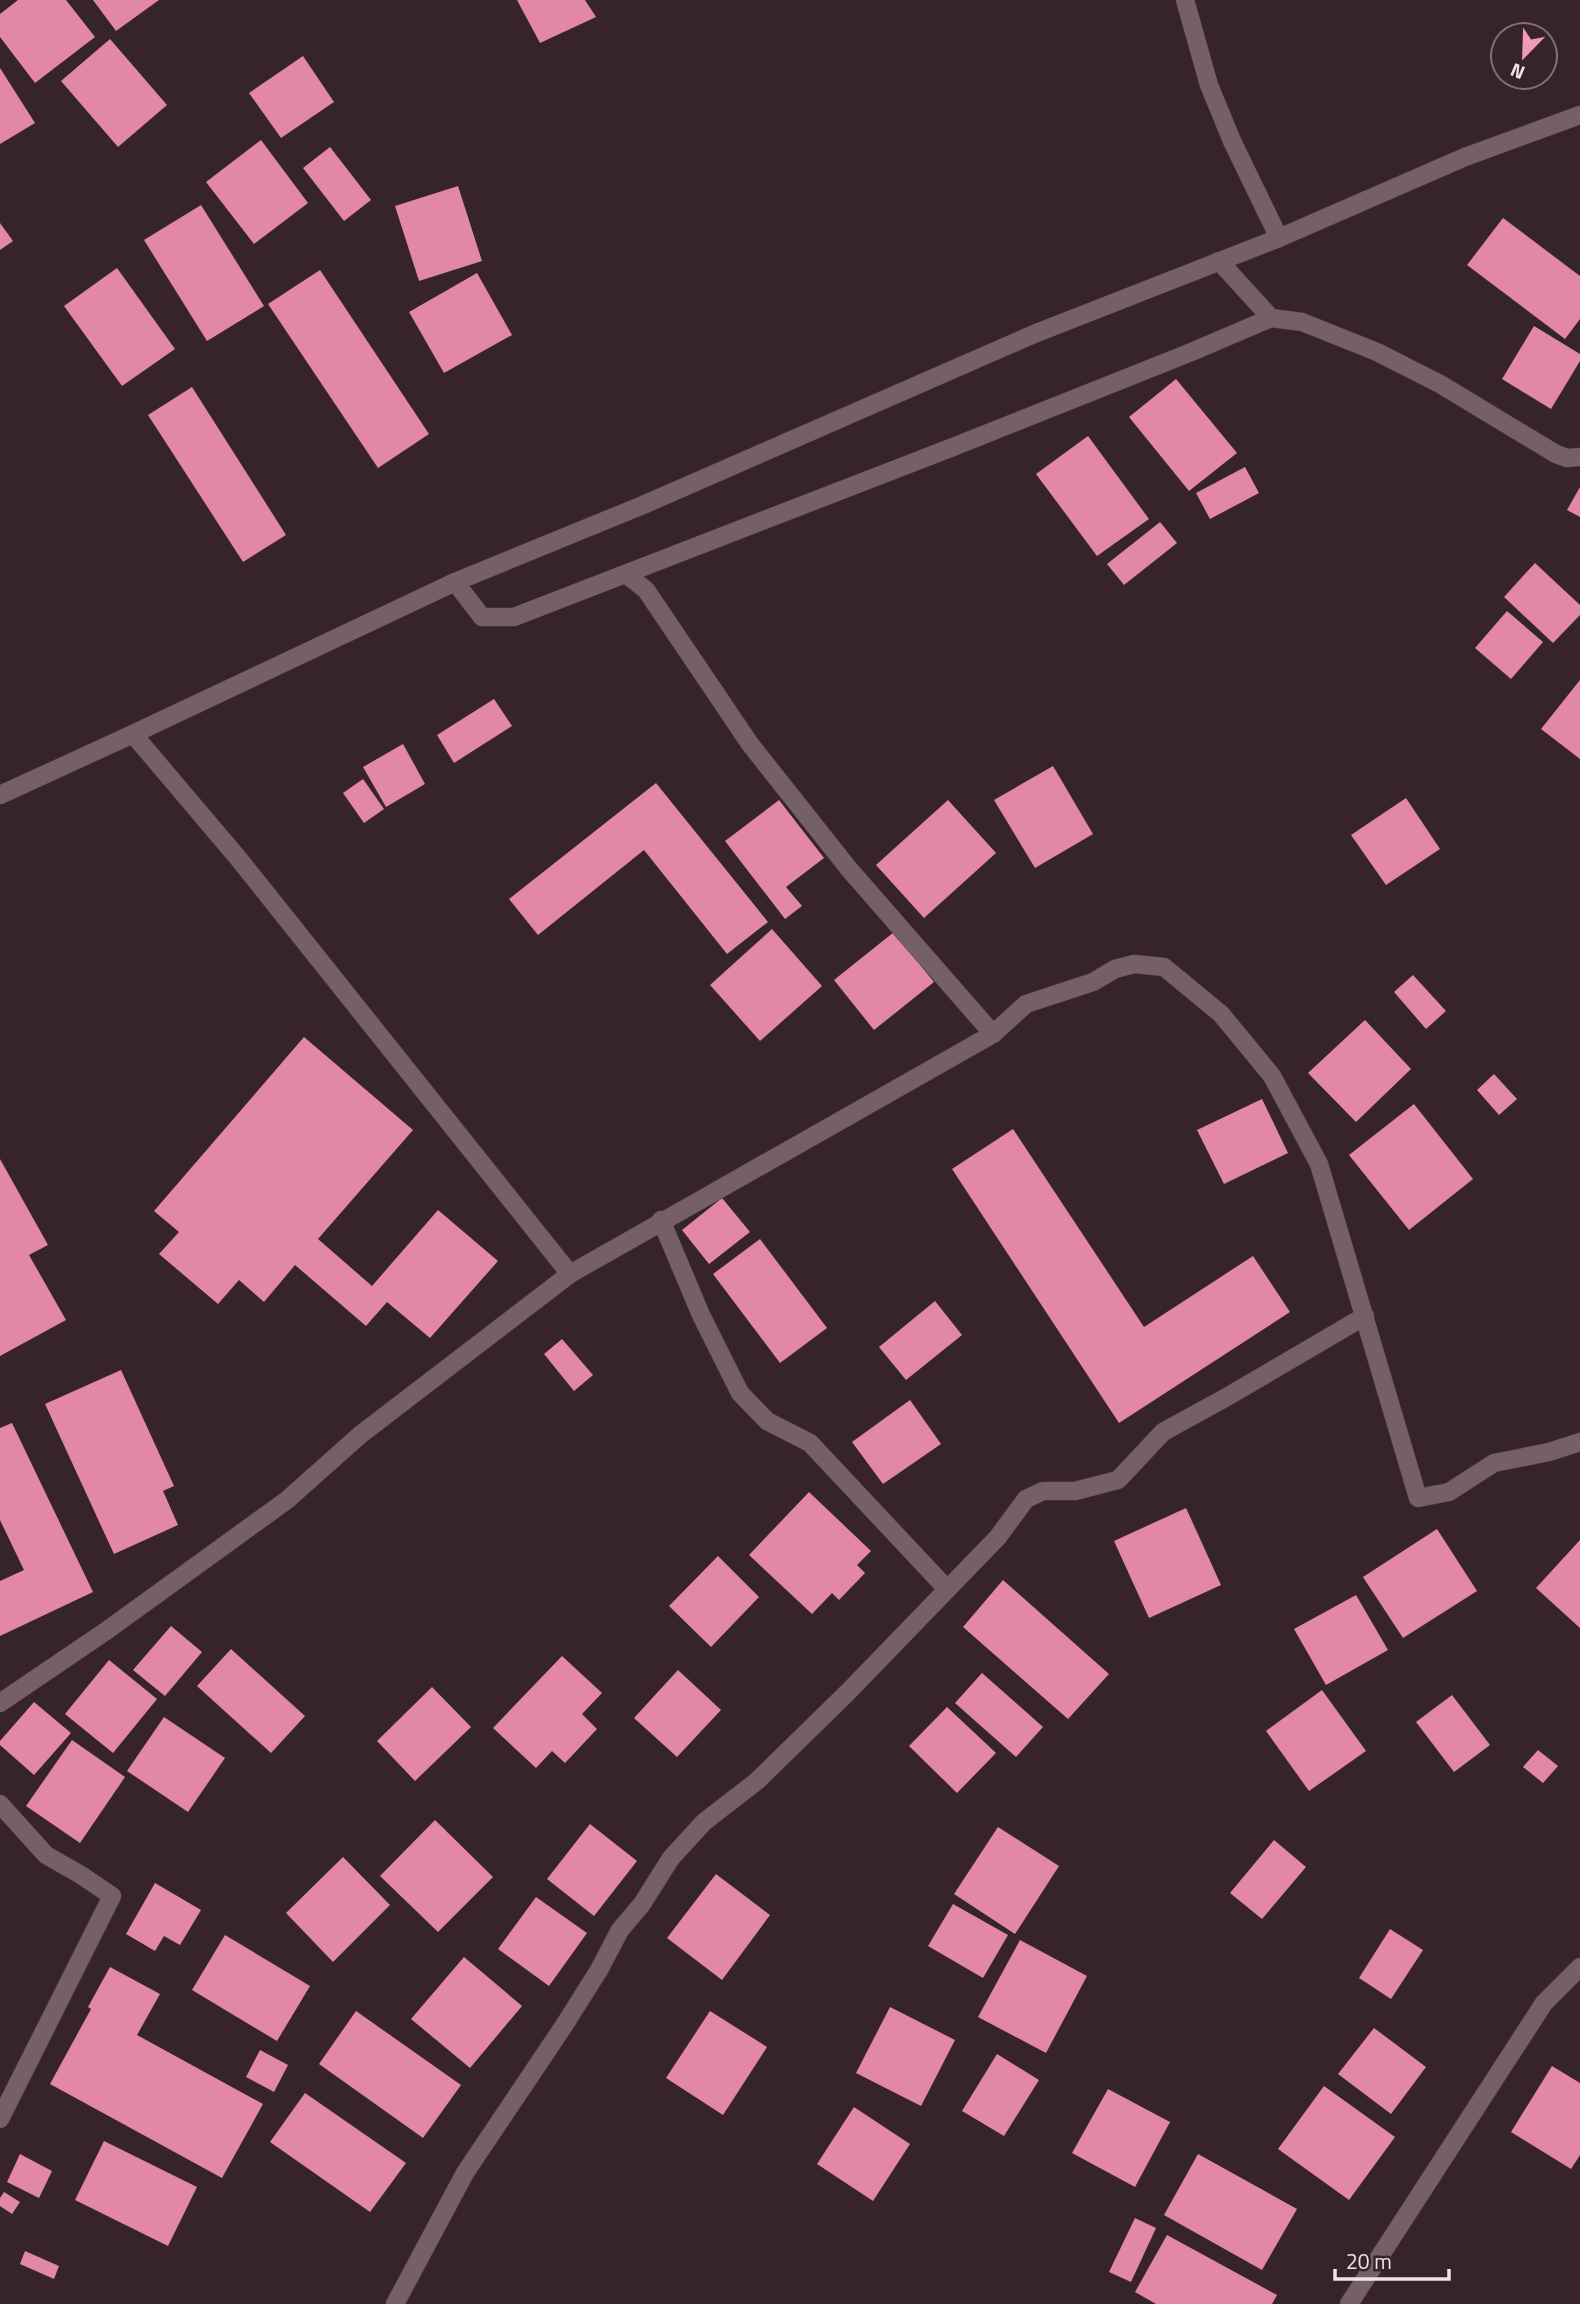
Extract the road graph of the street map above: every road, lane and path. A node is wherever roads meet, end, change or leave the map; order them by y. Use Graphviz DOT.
graph roads {
  1 [pos="1185,0"];
  2 [pos="1580,115"];
  3 [pos="1279,238"];
  4 [pos="1219,261"];
  5 [pos="1271,318"];
  6 [pos="1580,457"];
  7 [pos="627,575"];
  8 [pos="455,582"];
  9 [pos="134,734"];
  10 [pos="0,795"];
  11 [pos="993,1034"];
  12 [pos="661,1220"];
  13 [pos="570,1274"];
  14 [pos="1364,1317"];
  15 [pos="1580,1441"];
  16 [pos="947,1589"];
  17 [pos="0,1703"];
  18 [pos="0,1804"];
  19 [pos="1580,1967"];
  20 [pos="0,2119"];
  21 [pos="395,2304"];
  22 [pos="1349,2304"];
  1 -- 3 [label="street"];
  2 -- 3 [label="street"];
  3 -- 4 [label="street"];
  4 -- 5 [label="street"];
  4 -- 8 [label="street"];
  5 -- 6 [label="street"];
  5 -- 7 [label="street"];
  7 -- 8 [label="street"];
  7 -- 11 [label="street"];
  8 -- 9 [label="street"];
  9 -- 10 [label="street"];
  9 -- 13 [label="street"];
  11 -- 12 [label="street"];
  11 -- 14 [label="street"];
  12 -- 13 [label="street"];
  12 -- 16 [label="street"];
  13 -- 17 [label="street"];
  14 -- 15 [label="street"];
  14 -- 16 [label="street"];
  16 -- 21 [label="street"];
  18 -- 20 [label="street"];
  19 -- 22 [label="street"];
}
